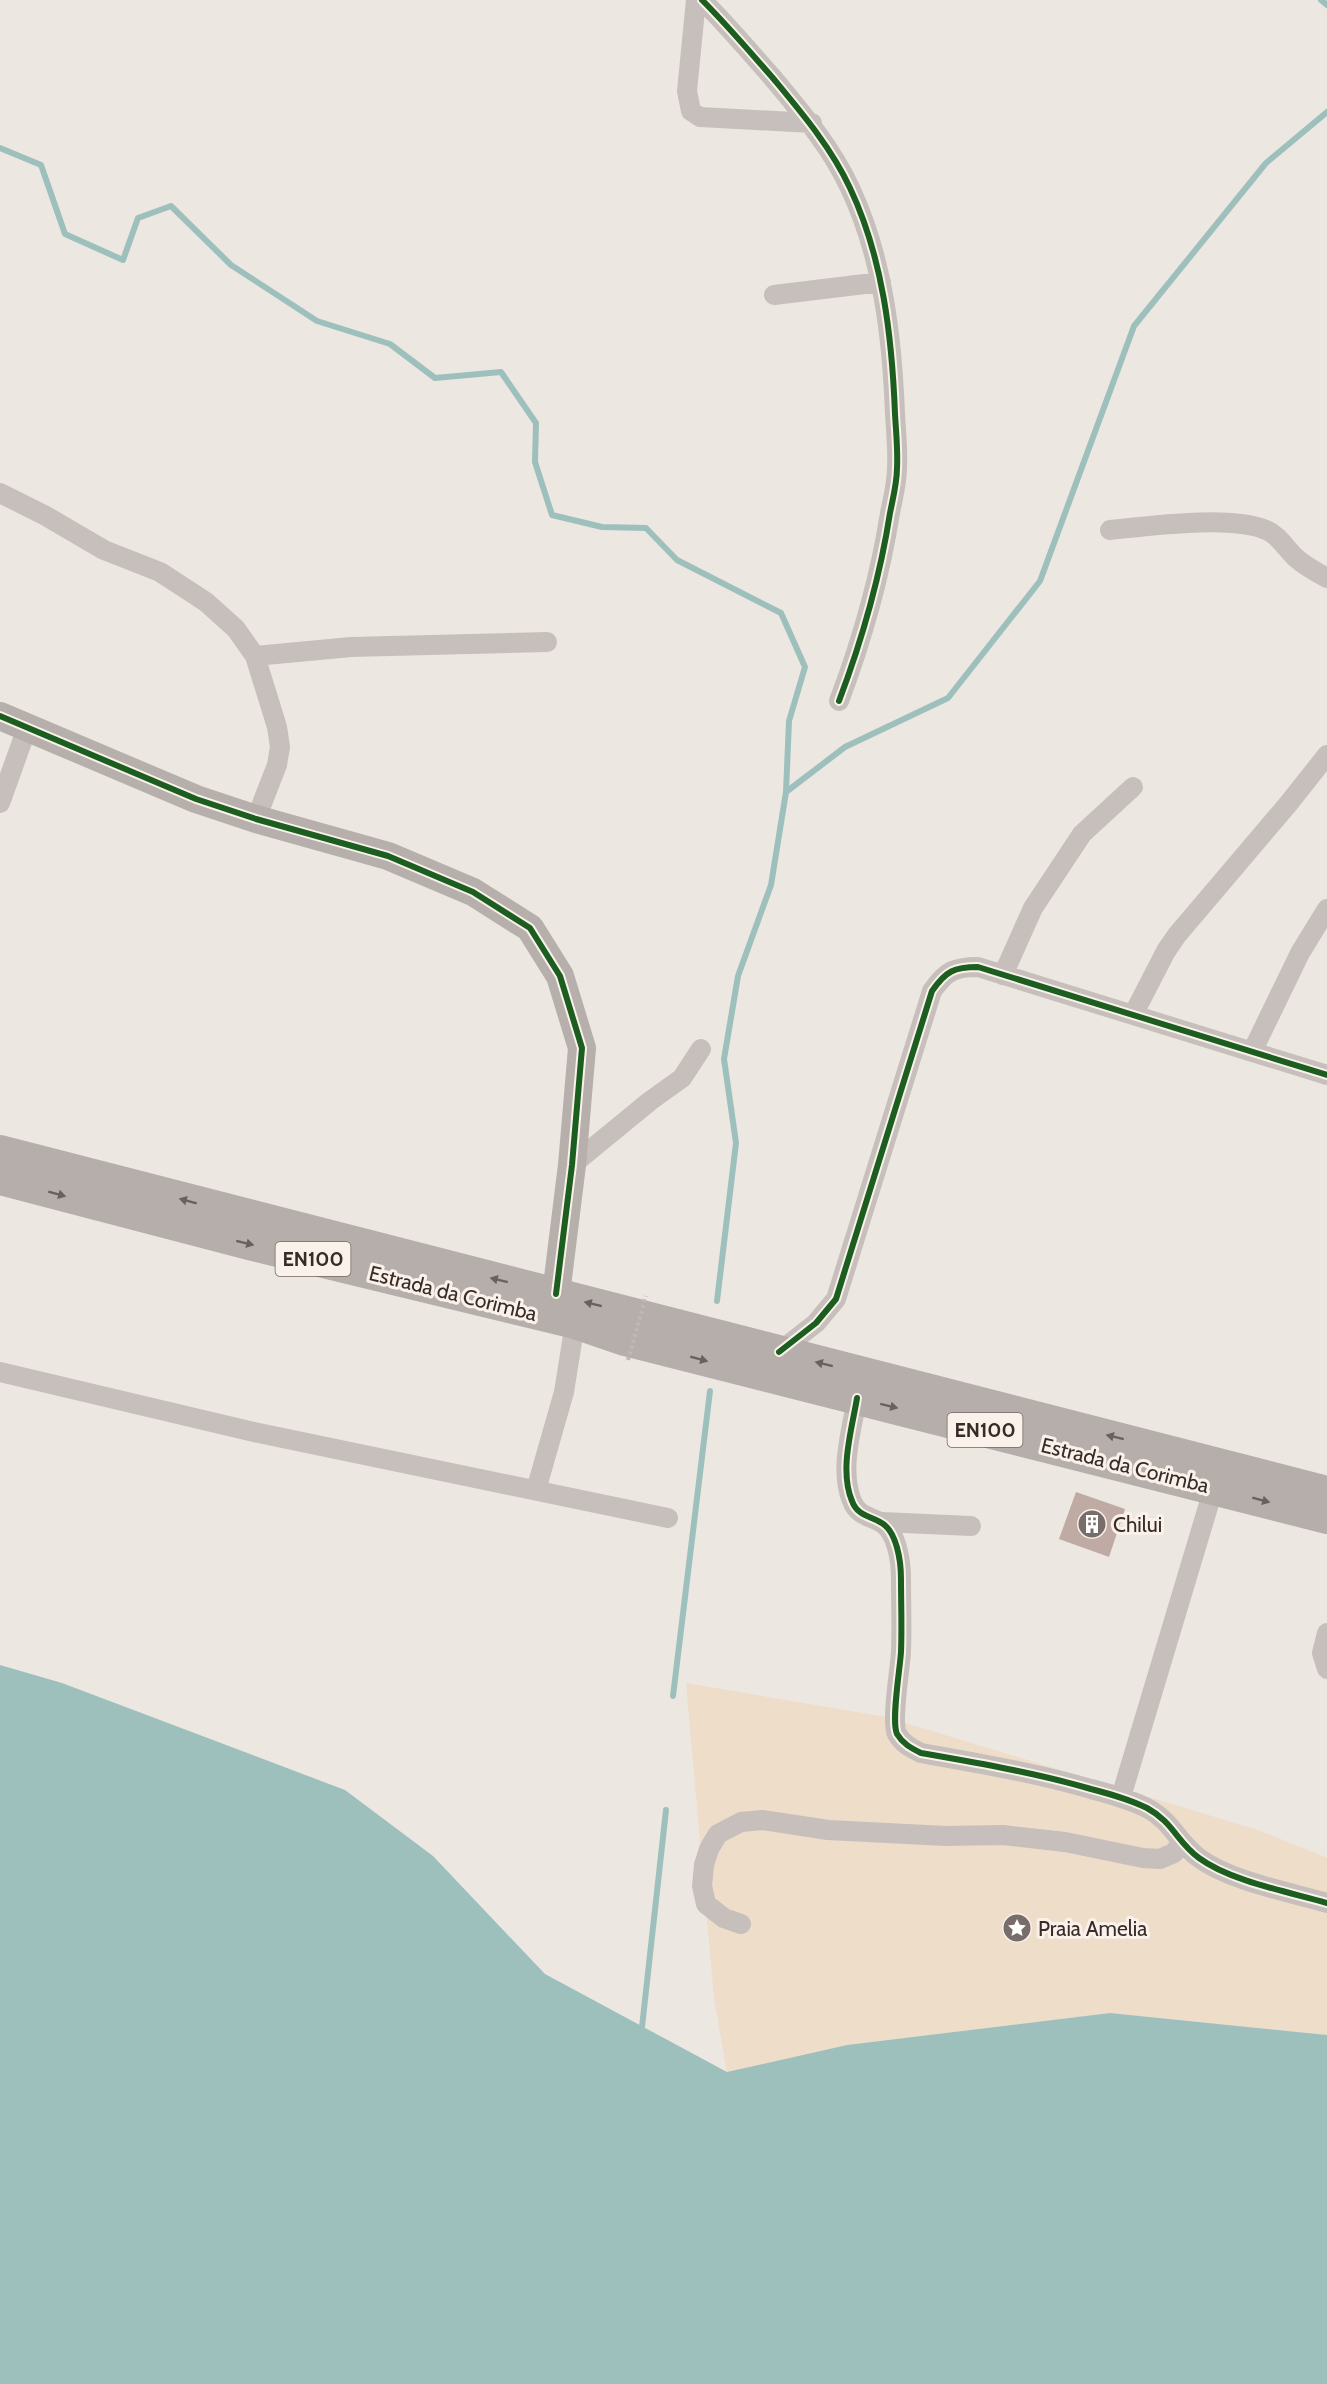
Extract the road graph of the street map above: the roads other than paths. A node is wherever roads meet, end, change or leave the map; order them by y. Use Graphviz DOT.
graph roads {
  1 [pos="696,0"];
  2 [pos="702,0"];
  3 [pos="812,123"];
  4 [pos="880,282"];
  5 [pos="774,295"];
  6 [pos="0,493"];
  7 [pos="1110,530"];
  8 [pos="1327,578"];
  9 [pos="547,642"];
  10 [pos="255,656"];
  11 [pos="839,701"];
  12 [pos="0,716"];
  13 [pos="27,728"];
  14 [pos="1327,755"];
  15 [pos="1133,787"];
  16 [pos="0,803"];
  17 [pos="256,819"];
  18 [pos="1327,909"];
  19 [pos="1004,975"];
  20 [pos="1133,1015"];
  21 [pos="701,1049"];
  22 [pos="1252,1052"];
  23 [pos="1327,1075"];
  24 [pos="0,1151"];
  25 [pos="573,1165"];
  26 [pos="0,1179"];
  27 [pos="556,1294"];
  28 [pos="575,1323"];
  29 [pos="638,1332"];
  30 [pos="779,1352"];
  31 [pos="0,1372"];
  32 [pos="857,1398"];
  33 [pos="1214,1487"];
  34 [pos="536,1491"];
  35 [pos="1327,1492"];
  36 [pos="668,1518"];
  37 [pos="1327,1518"];
  38 [pos="882,1522"];
  39 [pos="971,1526"];
  40 [pos="1327,1633"];
  41 [pos="1327,1669"];
  42 [pos="1121,1797"];
  43 [pos="1182,1841"];
  44 [pos="1327,1904"];
  45 [pos="741,1924"];
  1 -- 3 [label="street"];
  2 -- 3 [label="street"];
  3 -- 4 [label="street"];
  4 -- 5 [label="street"];
  4 -- 11 [label="street"];
  6 -- 10 [label="street"];
  7 -- 8 [label="street"];
  9 -- 10 [label="street"];
  10 -- 17 [label="street"];
  12 -- 13 [label="street"];
  13 -- 16 [label="street"];
  13 -- 17 [label="street"];
  14 -- 20 [label="street"];
  15 -- 19 [label="street"];
  17 -- 25 [label="street"];
  18 -- 22 [label="street"];
  19 -- 20 [label="street"];
  19 -- 30 [label="street"];
  20 -- 22 [label="street"];
  21 -- 25 [label="street"];
  22 -- 23 [label="street"];
  27 -- 24 [label="main road, Estrada da Corimba / EN100, one-way"];
  25 -- 27 [label="street"];
  26 -- 28 [label="main road, Estrada da Corimba / EN100, one-way"];
  29 -- 27 [label="main road, EN100, one-way"];
  28 -- 29 [label="main road, Estrada da Corimba / EN100"];
  28 -- 34 [label="street"];
  29 -- 30 [label="main road, Estrada da Corimba / EN100"];
  29 -- 32 [label="main road, Estrada da Corimba / EN100, one-way"];
  35 -- 30 [label="main road, Estrada da Corimba / EN100, one-way"];
  31 -- 34 [label="street"];
  32 -- 33 [label="main road, Estrada da Corimba / EN100, one-way"];
  32 -- 38 [label="street"];
  33 -- 37 [label="main road, Estrada da Corimba / EN100, one-way"];
  33 -- 42 [label="street"];
  34 -- 36 [label="street"];
  38 -- 39 [label="street"];
  38 -- 42 [label="street"];
  40 -- 41 [label="street"];
  42 -- 43 [label="street"];
  43 -- 44 [label="street"];
  43 -- 45 [label="street"];
}
